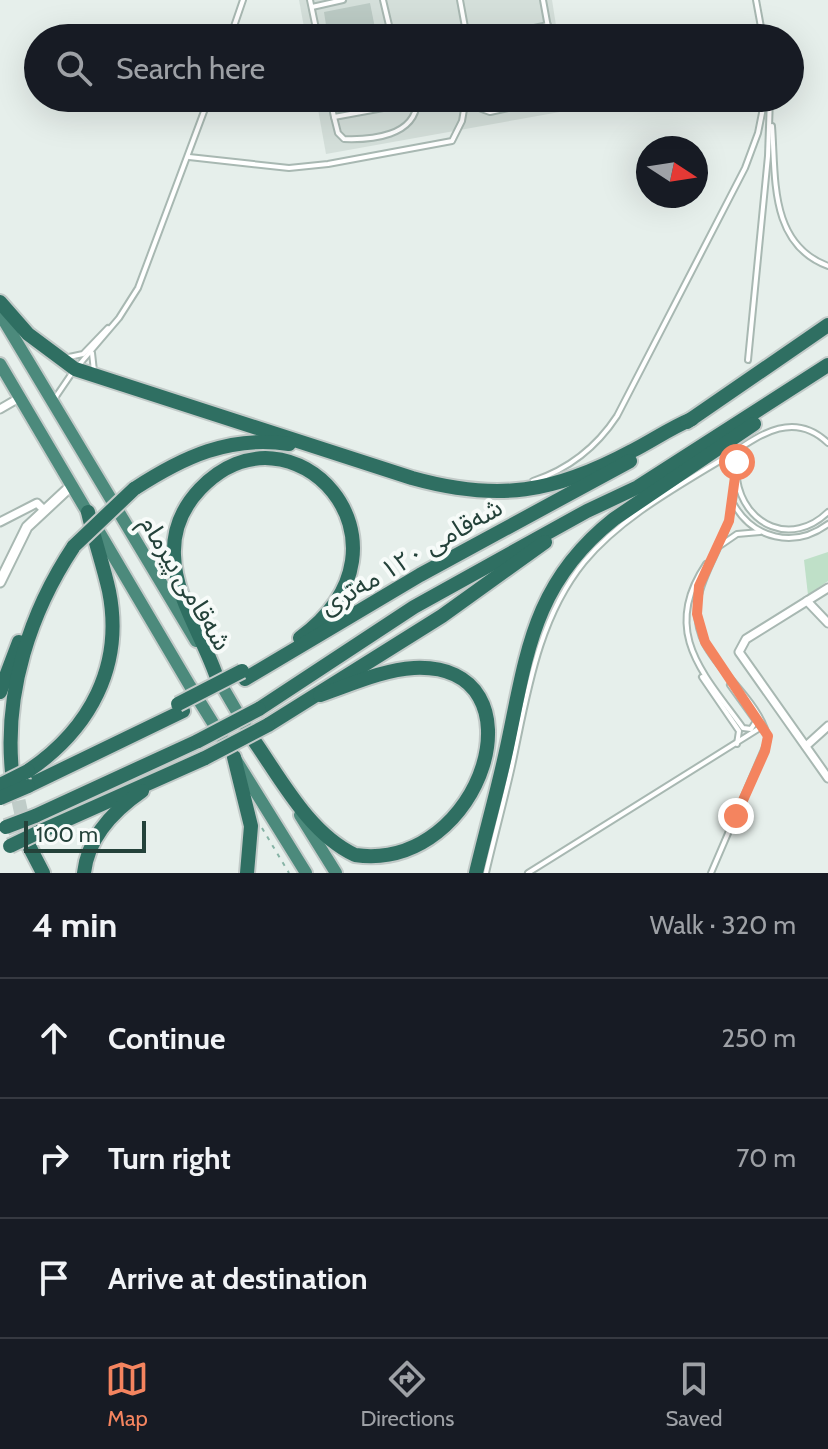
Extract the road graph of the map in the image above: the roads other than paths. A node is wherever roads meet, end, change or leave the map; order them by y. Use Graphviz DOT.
graph roads {
  1 [pos="243,0"];
  2 [pos="310,0"];
  3 [pos="343,0"];
  4 [pos="383,0"];
  5 [pos="460,0"];
  6 [pos="543,0"];
  7 [pos="756,0"];
  8 [pos="312,7"];
  9 [pos="235,24"];
  10 [pos="315,24"];
  11 [pos="389,24"];
  12 [pos="464,24"];
  13 [pos="548,24"];
  14 [pos="760,24"];
  15 [pos="204,112"];
  16 [pos="333,112"];
  17 [pos="356,112"];
  18 [pos="414,112"];
  19 [pos="464,112"];
  20 [pos="763,112"];
  21 [pos="771,112"];
  22 [pos="771,112"];
  23 [pos="334,117"];
  24 [pos="189,157"];
  25 [pos="828,266"];
  26 [pos="3,309"];
  27 [pos="119,318"];
  28 [pos="828,325"];
  29 [pos="95,347"];
  30 [pos="748,360"];
  31 [pos="0,364"];
  32 [pos="828,367"];
  33 [pos="75,369"];
  34 [pos="110,381"];
  35 [pos="19,398"];
  36 [pos="54,403"];
  37 [pos="0,409"];
  38 [pos="692,419"];
  39 [pos="828,443"];
  40 [pos="325,450"];
  41 [pos="737,462"];
  42 [pos="736,470"];
  43 [pos="72,485"];
  44 [pos="460,489"];
  45 [pos="732,501"];
  46 [pos="44,510"];
  47 [pos="587,511"];
  48 [pos="88,512"];
  49 [pos="828,512"];
  50 [pos="0,521"];
  51 [pos="828,524"];
  52 [pos="760,532"];
  53 [pos="716,551"];
  54 [pos="63,562"];
  55 [pos="0,582"];
  56 [pos="828,588"];
  57 [pos="807,601"];
  58 [pos="828,623"];
  59 [pos="713,656"];
  60 [pos="692,657"];
  61 [pos="216,675"];
  62 [pos="243,675"];
  63 [pos="0,692"];
  64 [pos="320,695"];
  65 [pos="763,726"];
  66 [pos="828,726"];
  67 [pos="255,742"];
  68 [pos="736,745"];
  69 [pos="806,746"];
  70 [pos="234,757"];
  71 [pos="12,772"];
  72 [pos="171,772"];
  73 [pos="28,778"];
  74 [pos="828,778"];
  75 [pos="0,785"];
  76 [pos="0,798"];
  77 [pos="3,828"];
  78 [pos="28,844"];
  79 [pos="5,847"];
  80 [pos="43,873"];
  81 [pos="84,873"];
  82 [pos="247,873"];
  83 [pos="306,873"];
  84 [pos="336,873"];
  85 [pos="476,873"];
  86 [pos="486,873"];
  87 [pos="528,873"];
  88 [pos="711,873"];
  1 -- 9 [label="lane"];
  2 -- 8 [label="lane"];
  3 -- 8 [label="lane"];
  4 -- 11 [label="lane"];
  5 -- 12 [label="lane"];
  6 -- 13 [label="lane"];
  7 -- 14 [label="lane"];
  8 -- 10 [label="lane"];
  15 -- 24 [label="lane"];
  16 -- 23 [label="lane"];
  17 -- 23 [label="lane"];
  18 -- 23 [label="lane"];
  19 -- 24 [label="lane"];
  20 -- 44 [label="lane"];
  21 -- 25 [label="lane"];
  22 -- 30 [label="lane"];
  24 -- 27 [label="lane"];
  26 -- 27 [label="lane"];
  26 -- 33 [label="highway"];
  26 -- 36 [label="highway, شەقامی پیرمام"];
  27 -- 29 [label="lane"];
  28 -- 38 [label="highway, شەقامی ١٢٠ مەتری"];
  29 -- 33 [label="lane"];
  29 -- 34 [label="lane"];
  31 -- 35 [label="highway, شەقامی پیرمام"];
  32 -- 47 [label="highway, شەقامی ١٢٠ مەتری"];
  32 -- 85 [label="highway"];
  33 -- 34 [label="highway"];
  33 -- 36 [label="lane"];
  34 -- 40 [label="highway"];
  35 -- 37 [label="street"];
  35 -- 43 [label="highway, شەقامی پیرمام"];
  36 -- 61 [label="highway, شەقامی پیرمام"];
  38 -- 44 [label="highway"];
  38 -- 62 [label="highway, شەقامی ١٢٠ مەتری"];
  39 -- 86 [label="lane"];
  40 -- 44 [label="highway"];
  40 -- 54 [label="highway, bridge"];
  41 -- 42 [label="lane"];
  42 -- 45 [label="lane"];
  42 -- 49 [label="lane"];
  43 -- 46 [label="street"];
  43 -- 48 [label="highway, شەقامی پیرمام"];
  45 -- 52 [label="lane"];
  45 -- 53 [label="lane"];
  46 -- 50 [label="street"];
  46 -- 55 [label="street"];
  47 -- 64 [label="highway"];
  47 -- 77 [label="highway, شەقامی ١٢٠ مەتری, bridge"];
  48 -- 70 [label="highway, شەقامی پیرمام"];
  48 -- 73 [label="highway"];
  51 -- 52 [label="lane"];
  52 -- 53 [label="lane"];
  53 -- 59 [label="lane"];
  53 -- 60 [label="lane"];
  54 -- 63 [label="highway"];
  54 -- 71 [label="highway"];
  56 -- 57 [label="street"];
  57 -- 58 [label="street"];
  57 -- 69 [label="street"];
  59 -- 60 [label="lane"];
  59 -- 65 [label="lane"];
  60 -- 68 [label="lane"];
  61 -- 62 [label="highway"];
  61 -- 67 [label="highway, شەقامی پیرمام"];
  62 -- 73 [label="highway, شەقامی ١٢٠ مەتری"];
  64 -- 67 [label="highway"];
  64 -- 72 [label="highway, bridge"];
  65 -- 68 [label="lane"];
  65 -- 88 [label="lane"];
  66 -- 69 [label="street"];
  67 -- 84 [label="highway, شەقامی پیرمام"];
  68 -- 87 [label="lane"];
  69 -- 74 [label="street"];
  70 -- 82 [label="highway"];
  70 -- 83 [label="highway, شەقامی پیرمام"];
  72 -- 79 [label="highway, bridge"];
  72 -- 81 [label="highway"];
  73 -- 75 [label="highway, bridge"];
  73 -- 76 [label="highway, شەقامی ١٢٠ مەتری, bridge"];
  78 -- 80 [label="highway"];
}
